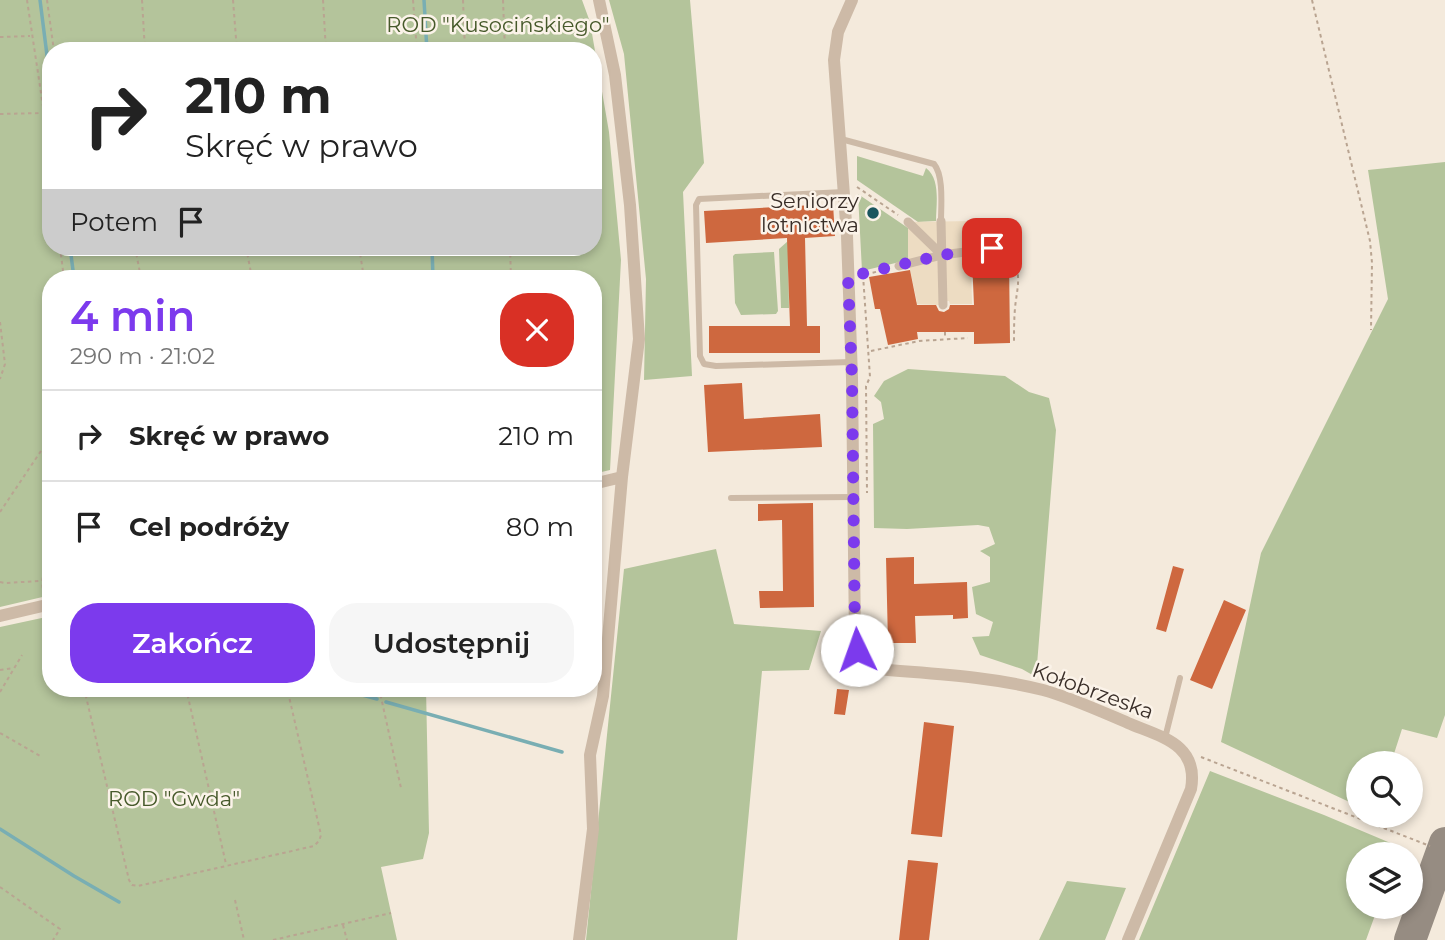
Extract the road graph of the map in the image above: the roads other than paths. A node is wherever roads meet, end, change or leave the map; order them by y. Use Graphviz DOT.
graph roads {
  1 [pos="599,0"];
  2 [pos="852,0"];
  3 [pos="839,138"];
  4 [pos="844,186"];
  5 [pos="941,221"];
  6 [pos="908,222"];
  7 [pos="973,251"];
  8 [pos="942,255"];
  9 [pos="899,266"];
  10 [pos="943,305"];
  11 [pos="851,362"];
  12 [pos="622,477"];
  13 [pos="602,482"];
  14 [pos="853,495"];
  15 [pos="731,498"];
  16 [pos="42,603"];
  17 [pos="0,616"];
  18 [pos="1180,678"];
  19 [pos="1165,738"];
  20 [pos="579,940"];
  21 [pos="1128,940"];
  1 -- 12 [label="street"];
  2 -- 3 [label="street, Kołobrzeska"];
  3 -- 4 [label="street, Kołobrzeska"];
  3 -- 5 [label="lane"];
  4 -- 11 [label="street, Kołobrzeska"];
  4 -- 11 [label="lane"];
  5 -- 8 [label="street"];
  6 -- 8 [label="street"];
  7 -- 8 [label="street"];
  8 -- 9 [label="street"];
  8 -- 10 [label="street"];
  11 -- 14 [label="street, Kołobrzeska"];
  12 -- 13 [label="street"];
  12 -- 20 [label="street"];
  14 -- 15 [label="lane"];
  14 -- 19 [label="street, Kołobrzeska"];
  16 -- 17 [label="street"];
  18 -- 19 [label="lane"];
  19 -- 21 [label="street, Kołobrzeska"];
}
